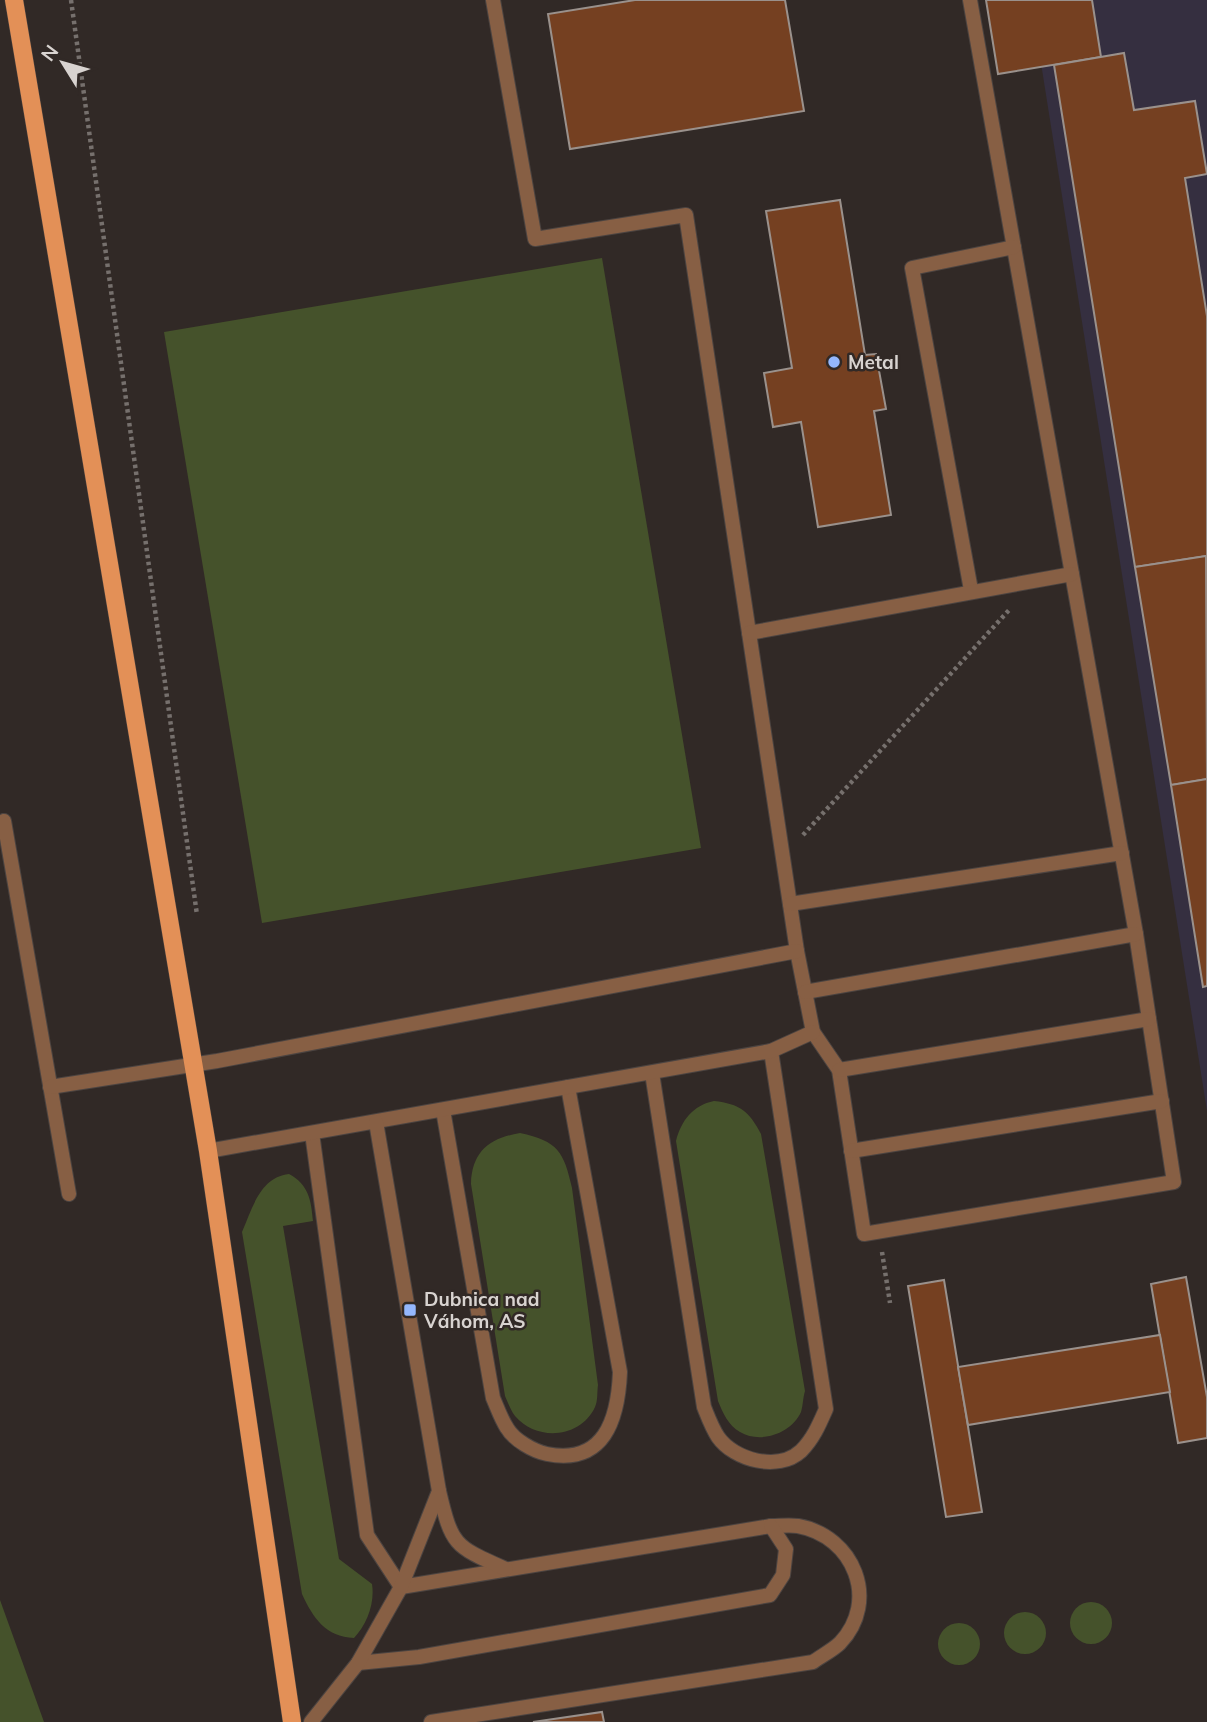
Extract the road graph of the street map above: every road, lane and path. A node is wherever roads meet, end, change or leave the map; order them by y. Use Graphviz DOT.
graph roads {
  1 [pos="15,0"];
  2 [pos="71,0"];
  3 [pos="493,0"];
  4 [pos="970,0"];
  5 [pos="1014,247"];
  6 [pos="1072,574"];
  7 [pos="1037,580"];
  8 [pos="971,590"];
  9 [pos="749,633"];
  10 [pos="4,821"];
  11 [pos="1122,853"];
  12 [pos="783,856"];
  13 [pos="790,904"];
  14 [pos="198,924"];
  15 [pos="1136,934"];
  16 [pos="797,951"];
  17 [pos="805,992"];
  18 [pos="1149,1019"];
  19 [pos="813,1032"];
  20 [pos="771,1051"];
  21 [pos="192,1066"];
  22 [pos="839,1070"];
  23 [pos="652,1073"];
  24 [pos="50,1087"];
  25 [pos="568,1087"];
  26 [pos="1162,1101"];
  27 [pos="443,1110"];
  28 [pos="376,1122"];
  29 [pos="312,1133"];
  30 [pos="208,1152"];
  31 [pos="851,1152"];
  32 [pos="69,1194"];
  33 [pos="879,1231"];
  34 [pos="890,1303"];
  35 [pos="439,1491"];
  36 [pos="771,1526"];
  37 [pos="507,1570"];
  38 [pos="401,1587"];
  39 [pos="358,1663"];
  40 [pos="292,1722"];
  41 [pos="312,1722"];
  42 [pos="431,1722"];
  1 -- 21 [label="main road"];
  2 -- 14 [label="path"];
  3 -- 9 [label="lane"];
  4 -- 5 [label="lane"];
  5 -- 6 [label="lane"];
  5 -- 8 [label="lane"];
  6 -- 7 [label="lane"];
  6 -- 11 [label="lane"];
  7 -- 8 [label="lane"];
  7 -- 12 [label="path"];
  8 -- 9 [label="lane"];
  9 -- 12 [label="lane"];
  10 -- 24 [label="lane"];
  11 -- 13 [label="lane"];
  11 -- 15 [label="lane"];
  12 -- 13 [label="lane"];
  13 -- 16 [label="lane"];
  15 -- 17 [label="lane"];
  15 -- 18 [label="lane"];
  16 -- 17 [label="lane"];
  16 -- 21 [label="lane"];
  17 -- 19 [label="lane"];
  18 -- 22 [label="lane"];
  18 -- 26 [label="lane"];
  19 -- 20 [label="lane"];
  19 -- 22 [label="lane"];
  20 -- 23 [label="lane"];
  20 -- 23 [label="lane"];
  21 -- 24 [label="lane"];
  21 -- 30 [label="main road"];
  22 -- 31 [label="lane"];
  23 -- 25 [label="lane"];
  24 -- 32 [label="lane"];
  25 -- 27 [label="lane"];
  25 -- 27 [label="lane"];
  26 -- 31 [label="lane"];
  26 -- 33 [label="lane"];
  27 -- 28 [label="lane"];
  28 -- 29 [label="lane"];
  28 -- 35 [label="lane"];
  29 -- 30 [label="lane"];
  29 -- 38 [label="lane"];
  30 -- 40 [label="main road"];
  31 -- 33 [label="lane"];
  33 -- 34 [label="path"];
  35 -- 37 [label="lane"];
  35 -- 38 [label="lane"];
  36 -- 37 [label="lane"];
  36 -- 39 [label="lane"];
  36 -- 42 [label="lane"];
  37 -- 38 [label="lane"];
  38 -- 39 [label="lane"];
  39 -- 41 [label="lane"];
}
